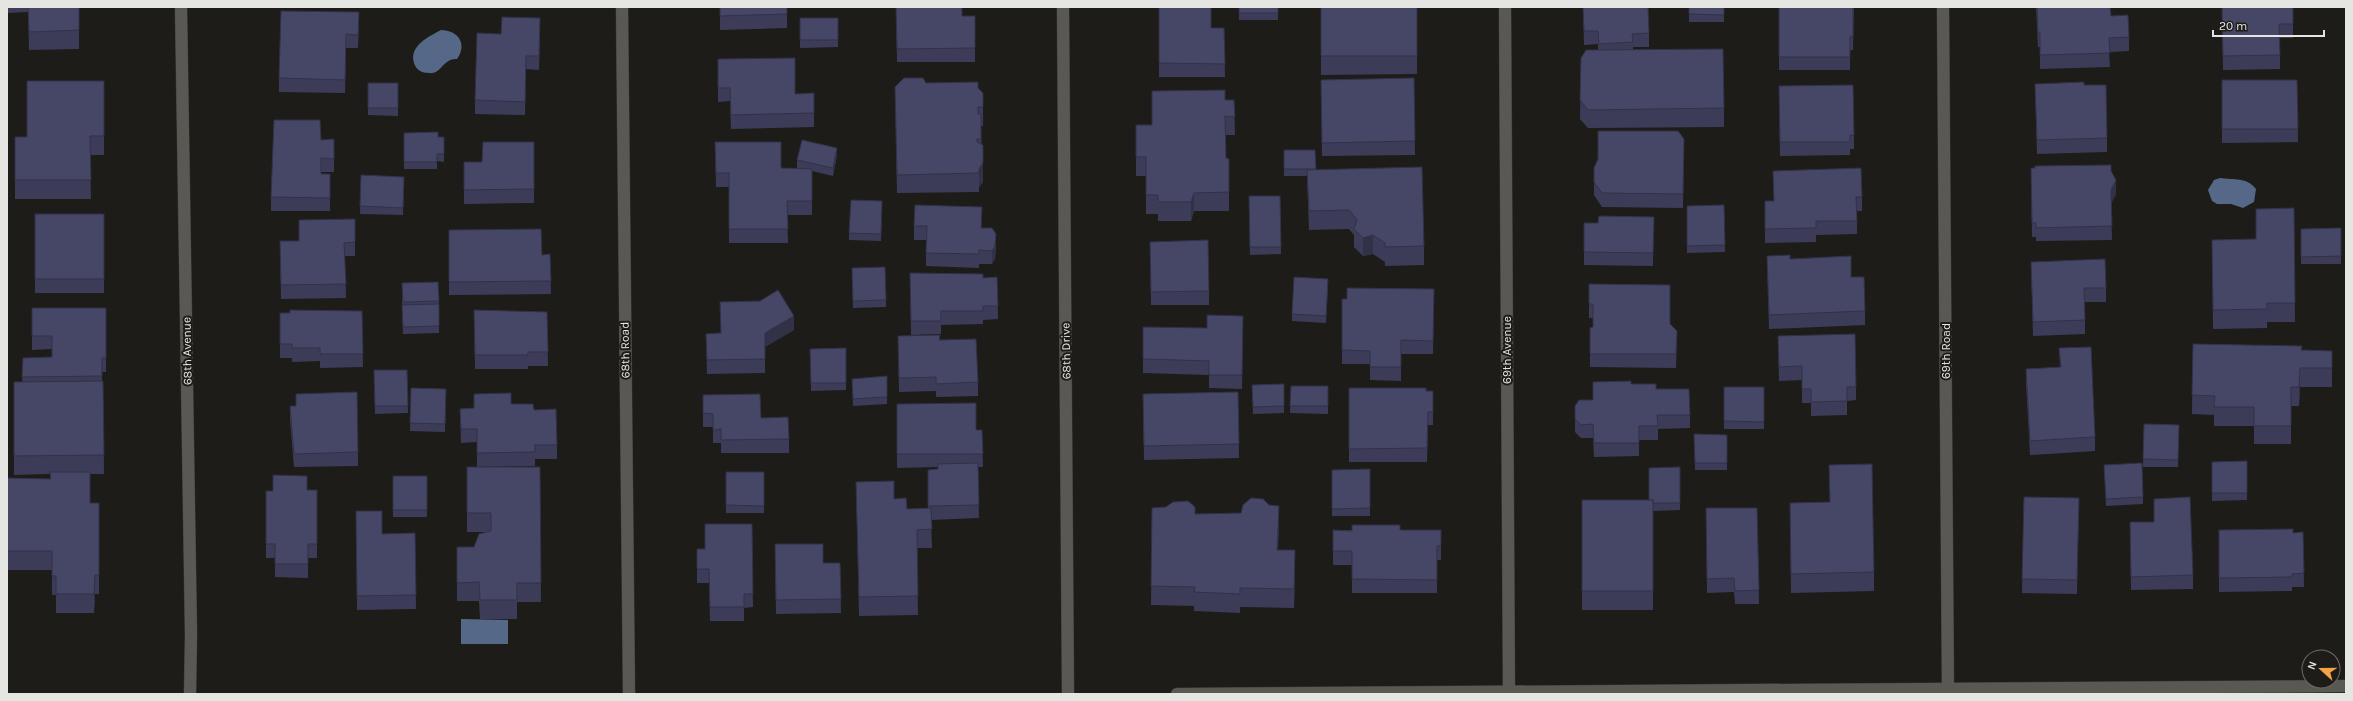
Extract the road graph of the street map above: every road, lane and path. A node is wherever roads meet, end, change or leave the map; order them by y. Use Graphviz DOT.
graph roads {
  1 [pos="181,7"];
  2 [pos="622,7"];
  3 [pos="1063,7"];
  4 [pos="1505,7"];
  5 [pos="1943,7"];
  6 [pos="2346,686"];
  7 [pos="1948,691"];
  8 [pos="1509,693"];
  9 [pos="190,694"];
  10 [pos="629,694"];
  11 [pos="1068,694"];
  12 [pos="1177,694"];
  1 -- 9 [label="street, 68th Avenue"];
  2 -- 10 [label="street, 68th Road"];
  3 -- 11 [label="street, 68th Drive"];
  4 -- 8 [label="street, 69th Avenue"];
  5 -- 7 [label="street, 69th Road"];
  6 -- 7 [label="street"];
  7 -- 8 [label="street"];
  8 -- 12 [label="street"];
}
